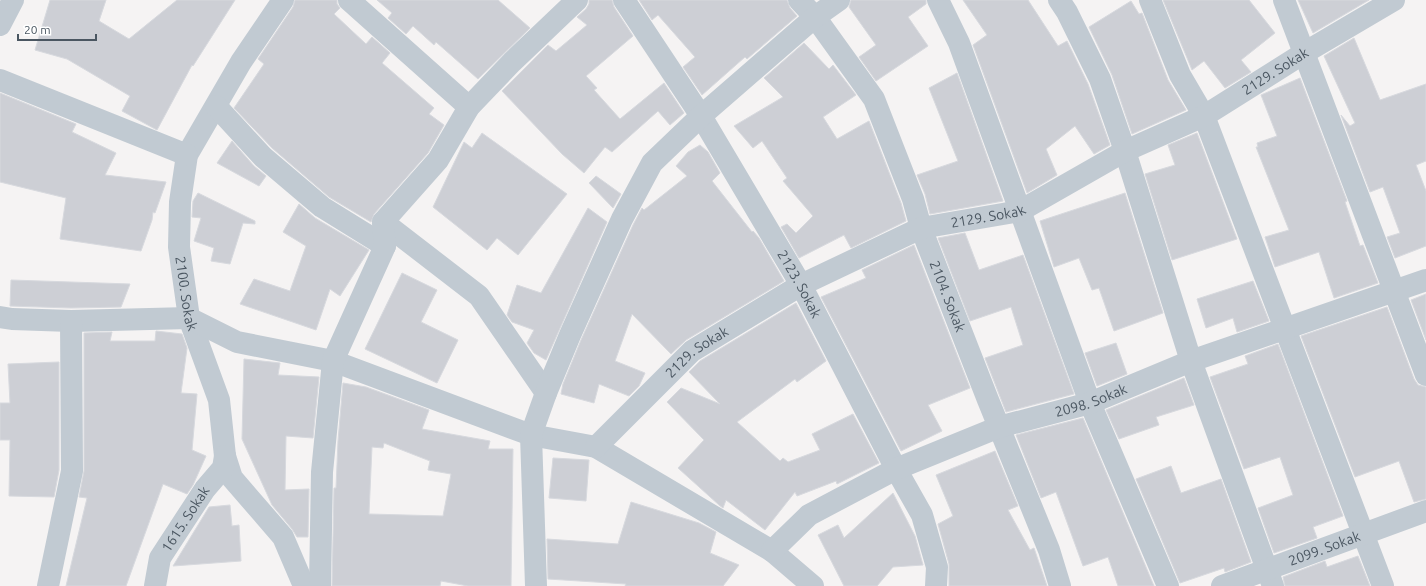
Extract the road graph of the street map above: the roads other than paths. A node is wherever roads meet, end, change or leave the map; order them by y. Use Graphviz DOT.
graph roads {
  1 [pos="13,0"];
  2 [pos="283,0"];
  3 [pos="349,0"];
  4 [pos="577,0"];
  5 [pos="624,0"];
  6 [pos="799,0"];
  7 [pos="839,0"];
  8 [pos="938,0"];
  9 [pos="1059,0"];
  10 [pos="1150,0"];
  11 [pos="1284,0"];
  12 [pos="1394,0"];
  13 [pos="815,17"];
  14 [pos="0,25"];
  15 [pos="1304,53"];
  16 [pos="0,80"];
  17 [pos="216,106"];
  18 [pos="469,107"];
  19 [pos="701,116"];
  20 [pos="1204,116"];
  21 [pos="1125,151"];
  22 [pos="187,155"];
  23 [pos="1020,211"];
  24 [pos="383,222"];
  25 [pos="921,228"];
  26 [pos="385,246"];
  27 [pos="1426,280"];
  28 [pos="801,285"];
  29 [pos="1395,290"];
  30 [pos="0,317"];
  31 [pos="189,318"];
  32 [pos="71,321"];
  33 [pos="1284,328"];
  34 [pos="333,361"];
  35 [pos="1191,361"];
  36 [pos="1426,375"];
  37 [pos="546,393"];
  38 [pos="1090,403"];
  39 [pos="999,427"];
  40 [pos="531,435"];
  41 [pos="596,447"];
  42 [pos="225,456"];
  43 [pos="896,468"];
  44 [pos="1426,511"];
  45 [pos="1364,534"];
  46 [pos="772,551"];
  47 [pos="1270,577"];
  48 [pos="48,586"];
  49 [pos="155,586"];
  50 [pos="304,586"];
  51 [pos="320,586"];
  52 [pos="536,586"];
  53 [pos="812,586"];
  54 [pos="936,586"];
  55 [pos="1060,586"];
  56 [pos="1168,586"];
  57 [pos="1222,586"];
  58 [pos="1383,586"];
  1 -- 14 [label="street"];
  2 -- 17 [label="street, 2100. Sokak"];
  3 -- 18 [label="street"];
  4 -- 18 [label="street"];
  5 -- 19 [label="street, 2123. Sokak"];
  6 -- 13 [label="street, 2104. Sokak"];
  7 -- 13 [label="street"];
  8 -- 23 [label="street"];
  9 -- 21 [label="street"];
  10 -- 20 [label="street"];
  11 -- 15 [label="street"];
  12 -- 15 [label="street, 2129. Sokak"];
  13 -- 19 [label="street"];
  13 -- 25 [label="street, 2104. Sokak"];
  15 -- 20 [label="street, 2129. Sokak"];
  15 -- 29 [label="street"];
  16 -- 22 [label="street"];
  17 -- 22 [label="street, 2100. Sokak"];
  17 -- 26 [label="street"];
  18 -- 24 [label="street"];
  19 -- 28 [label="street, 2123. Sokak"];
  19 -- 37 [label="street"];
  20 -- 21 [label="street, 2129. Sokak"];
  20 -- 33 [label="street"];
  21 -- 23 [label="street, 2129. Sokak"];
  21 -- 35 [label="street"];
  22 -- 31 [label="street, 2100. Sokak"];
  23 -- 25 [label="street, 2129. Sokak"];
  23 -- 38 [label="street"];
  24 -- 26 [label="street"];
  24 -- 37 [label="street"];
  25 -- 28 [label="street, 2129. Sokak"];
  25 -- 39 [label="street, 2104. Sokak"];
  26 -- 34 [label="street"];
  27 -- 29 [label="street, 2098. Sokak"];
  28 -- 41 [label="street, 2129. Sokak"];
  28 -- 43 [label="street, 2123. Sokak"];
  29 -- 33 [label="street, 2098. Sokak"];
  29 -- 36 [label="street"];
  30 -- 32 [label="street"];
  31 -- 32 [label="street"];
  31 -- 34 [label="street"];
  31 -- 42 [label="street, 2100. Sokak"];
  32 -- 48 [label="street"];
  33 -- 35 [label="street, 2098. Sokak"];
  33 -- 45 [label="street"];
  34 -- 40 [label="street"];
  34 -- 51 [label="street"];
  35 -- 38 [label="street, 2098. Sokak"];
  35 -- 47 [label="street"];
  37 -- 40 [label="street"];
  38 -- 39 [label="street, 2098. Sokak"];
  38 -- 56 [label="street"];
  39 -- 43 [label="street, 2098. Sokak"];
  39 -- 55 [label="street, 2104. Sokak"];
  40 -- 41 [label="street"];
  40 -- 52 [label="street"];
  41 -- 46 [label="street"];
  42 -- 49 [label="street, 1615. Sokak"];
  42 -- 50 [label="street, 2100. Sokak"];
  43 -- 46 [label="street, 2098. Sokak"];
  43 -- 54 [label="street, 2123. Sokak"];
  44 -- 45 [label="street, 2099. Sokak"];
  45 -- 47 [label="street, 2099. Sokak"];
  45 -- 58 [label="street"];
  46 -- 53 [label="street"];
  47 -- 57 [label="street, 2099. Sokak"];
}
